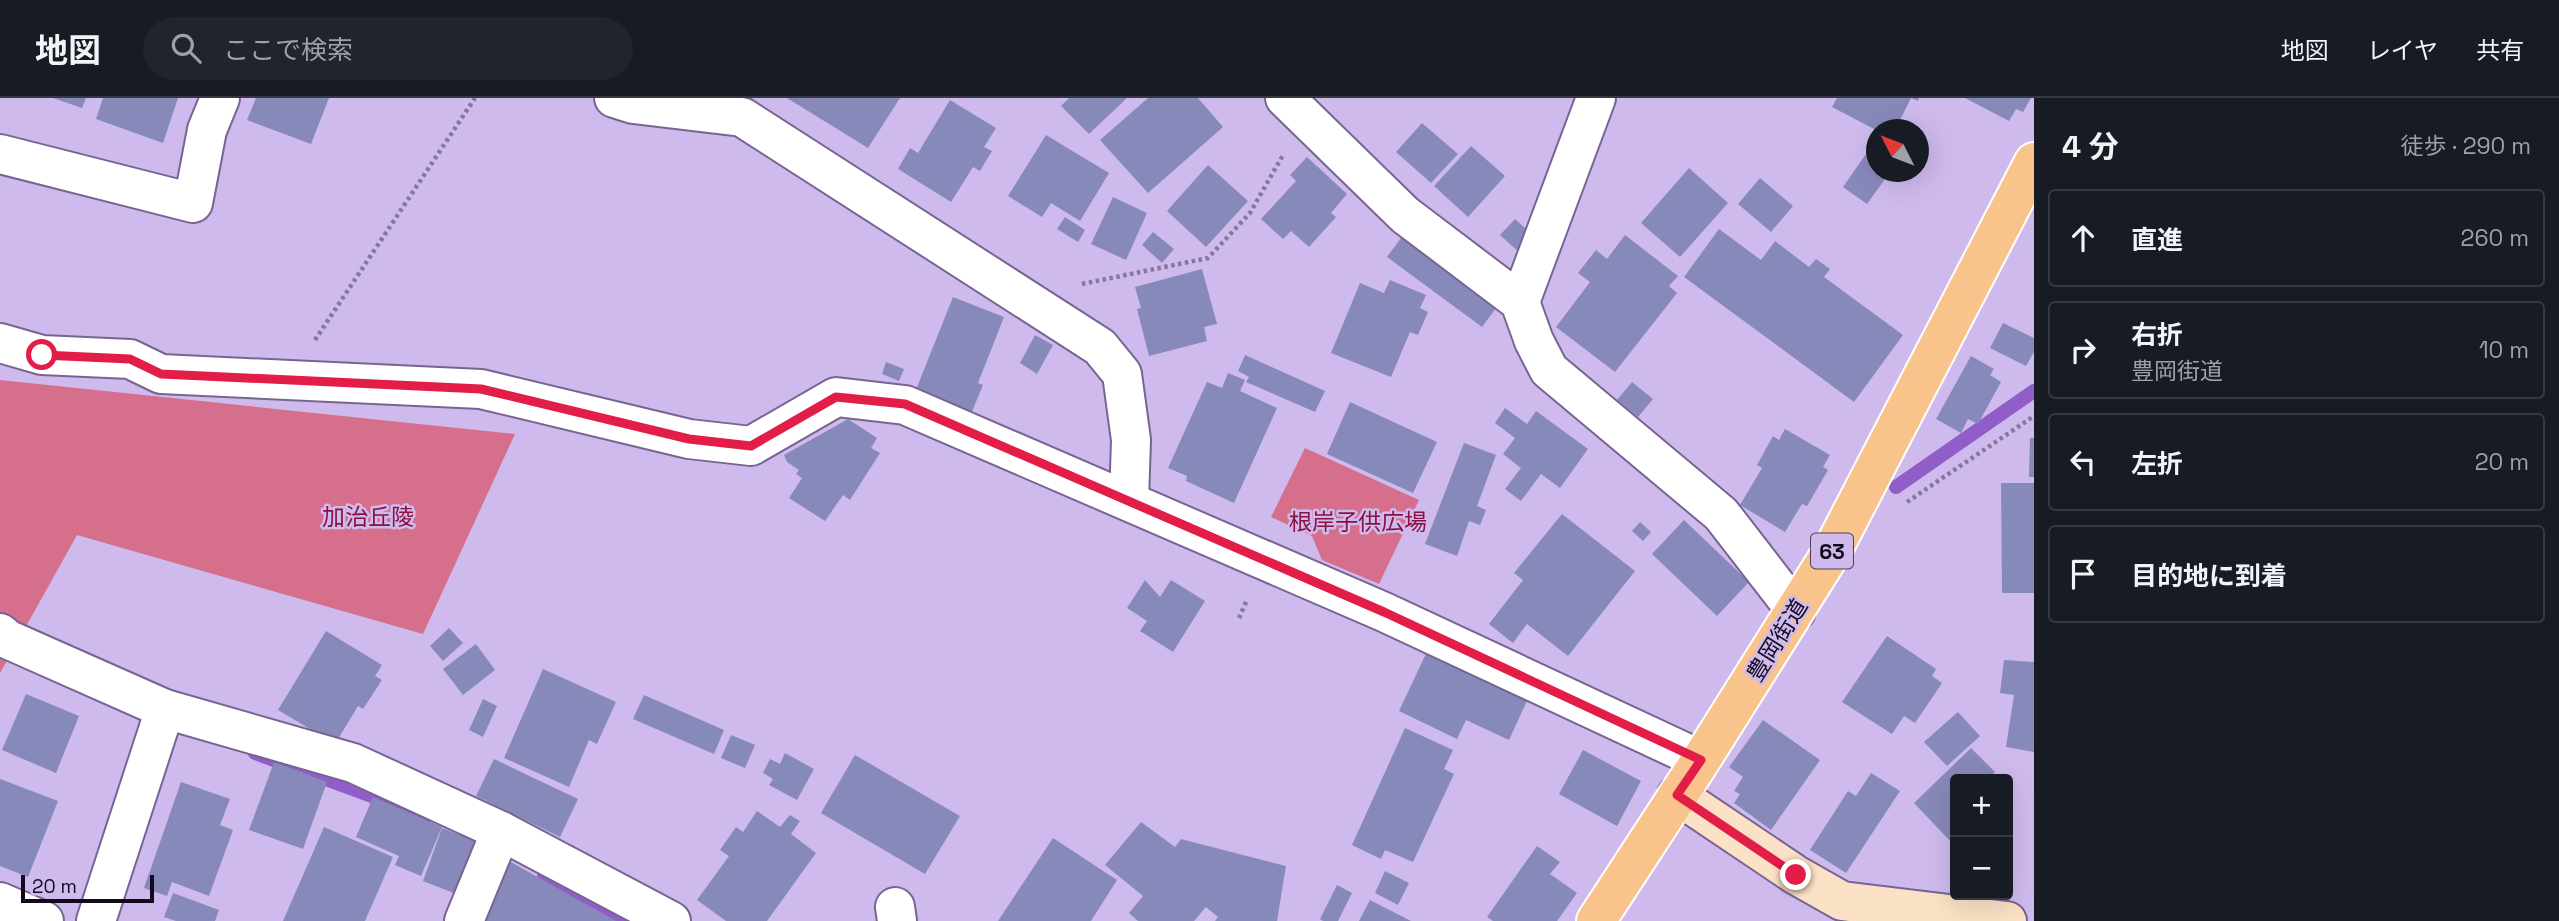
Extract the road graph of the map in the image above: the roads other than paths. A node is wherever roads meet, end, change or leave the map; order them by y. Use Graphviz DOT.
graph roads {
  1 [pos="220,98"];
  2 [pos="614,98"];
  3 [pos="1596,98"];
  4 [pos="1294,108"];
  5 [pos="0,154"];
  6 [pos="2034,162"];
  7 [pos="1520,302"];
  8 [pos="0,343"];
  9 [pos="1129,501"];
  10 [pos="1796,611"];
  11 [pos="0,633"];
  12 [pos="165,709"];
  13 [pos="1701,760"];
  14 [pos="1677,795"];
  15 [pos="501,831"];
  16 [pos="0,902"];
  17 [pos="1837,911"];
  18 [pos="44,921"];
  19 [pos="96,921"];
  20 [pos="464,921"];
  21 [pos="671,921"];
  22 [pos="1596,921"];
  23 [pos="2007,921"];
  1 -- 5 [label="street"];
  2 -- 9 [label="street"];
  3 -- 7 [label="street"];
  4 -- 7 [label="street"];
  6 -- 10 [label="main road, 豊岡街道 / 63"];
  7 -- 10 [label="street"];
  8 -- 9 [label="street"];
  9 -- 13 [label="street"];
  10 -- 13 [label="main road, 豊岡街道 / 63"];
  11 -- 12 [label="street"];
  12 -- 15 [label="street"];
  12 -- 19 [label="street"];
  13 -- 14 [label="main road, 豊岡街道 / 63"];
  14 -- 17 [label="street"];
  14 -- 22 [label="main road, 豊岡街道 / 63"];
  15 -- 20 [label="street"];
  15 -- 21 [label="street"];
  16 -- 18 [label="street"];
  17 -- 23 [label="street"];
}
